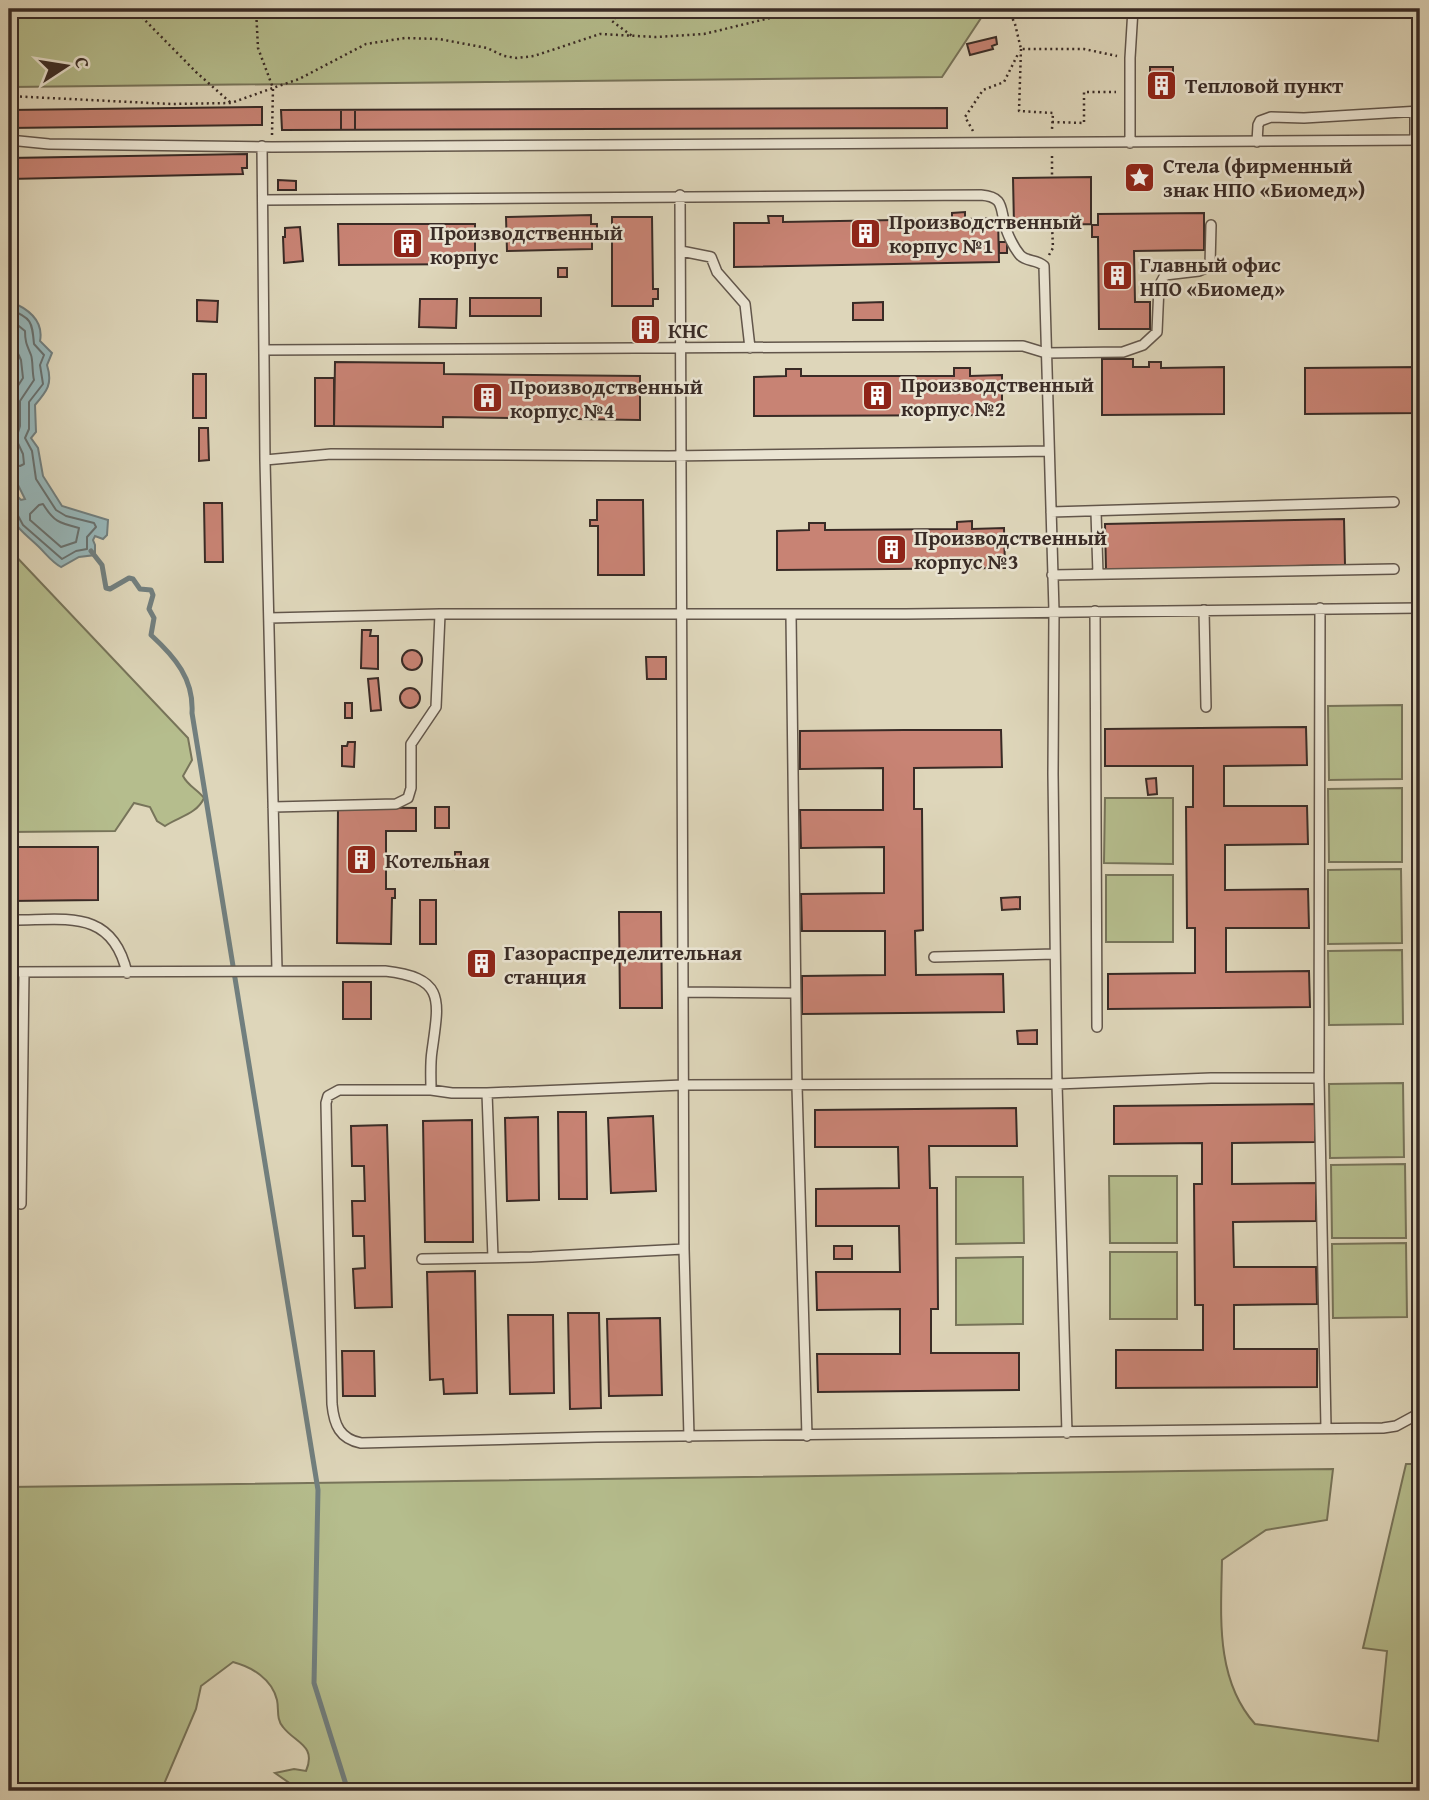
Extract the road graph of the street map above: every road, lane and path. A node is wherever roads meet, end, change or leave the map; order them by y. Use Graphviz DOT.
graph roads {
  1 [pos="134,9"];
  2 [pos="256,9"];
  3 [pos="623,9"];
  4 [pos="807,9"];
  5 [pos="1008,9"];
  6 [pos="1133,9"];
  7 [pos="632,36"];
  8 [pos="1021,49"];
  9 [pos="1130,58"];
  10 [pos="273,88"];
  11 [pos="1129,93"];
  12 [pos="9,96"];
  13 [pos="232,103"];
  14 [pos="1418,111"];
  15 [pos="1052,122"];
  16 [pos="9,140"];
  17 [pos="1418,140"];
  18 [pos="1051,142"];
  19 [pos="1257,142"];
  20 [pos="1130,143"];
  21 [pos="981,144"];
  22 [pos="262,146"];
  23 [pos="272,147"];
  24 [pos="1052,177"];
  25 [pos="680,195"];
  26 [pos="263,200"];
  27 [pos="1052,225"];
  28 [pos="1211,225"];
  29 [pos="681,251"];
  30 [pos="1044,266"];
  31 [pos="682,348"];
  32 [pos="750,348"];
  33 [pos="264,350"];
  34 [pos="1046,354"];
  35 [pos="1049,451"];
  36 [pos="682,456"];
  37 [pos="265,460"];
  38 [pos="1394,502"];
  39 [pos="1051,512"];
  40 [pos="1096,512"];
  41 [pos="1394,569"];
  42 [pos="1098,574"];
  43 [pos="1052,575"];
  44 [pos="1320,608"];
  45 [pos="1420,608"];
  46 [pos="1204,610"];
  47 [pos="1054,611"];
  48 [pos="1095,611"];
  49 [pos="440,614"];
  50 [pos="681,614"];
  51 [pos="791,615"];
  52 [pos="269,618"];
  53 [pos="1206,707"];
  54 [pos="273,807"];
  55 [pos="9,920"];
  56 [pos="1055,954"];
  57 [pos="934,957"];
  58 [pos="277,970"];
  59 [pos="9,972"];
  60 [pos="24,972"];
  61 [pos="127,972"];
  62 [pos="683,992"];
  63 [pos="795,993"];
  64 [pos="1097,1027"];
  65 [pos="1319,1078"];
  66 [pos="1057,1084"];
  67 [pos="683,1085"];
  68 [pos="797,1086"];
  69 [pos="431,1090"];
  70 [pos="487,1093"];
  71 [pos="21,1204"];
  72 [pos="684,1249"];
  73 [pos="493,1258"];
  74 [pos="422,1259"];
  75 [pos="1420,1413"];
  76 [pos="1326,1428"];
  77 [pos="1067,1433"];
  78 [pos="807,1436"];
  79 [pos="689,1437"];
  1 -- 13 [label="path"];
  2 -- 10 [label="path"];
  3 -- 7 [label="path"];
  4 -- 7 [label="path"];
  5 -- 8 [label="path"];
  6 -- 9 [label="lane"];
  7 -- 10 [label="path"];
  8 -- 9 [label="path"];
  8 -- 15 [label="path"];
  8 -- 21 [label="path"];
  9 -- 11 [label="lane"];
  10 -- 13 [label="path"];
  10 -- 23 [label="path"];
  11 -- 15 [label="path"];
  11 -- 20 [label="lane"];
  12 -- 13 [label="path"];
  14 -- 17 [label="lane"];
  14 -- 19 [label="lane"];
  15 -- 18 [label="path"];
  16 -- 22 [label="lane"];
  17 -- 19 [label="lane"];
  18 -- 20 [label="lane"];
  18 -- 21 [label="lane"];
  18 -- 24 [label="path"];
  19 -- 20 [label="lane"];
  21 -- 23 [label="lane"];
  22 -- 23 [label="lane"];
  22 -- 26 [label="lane"];
  25 -- 26 [label="lane"];
  25 -- 29 [label="lane"];
  25 -- 30 [label="lane"];
  26 -- 33 [label="lane"];
  27 -- 30 [label="path"];
  28 -- 34 [label="lane"];
  29 -- 31 [label="lane"];
  29 -- 32 [label="lane"];
  30 -- 34 [label="lane"];
  31 -- 32 [label="lane"];
  31 -- 33 [label="lane"];
  31 -- 36 [label="lane"];
  32 -- 34 [label="lane"];
  33 -- 37 [label="lane"];
  34 -- 35 [label="lane"];
  35 -- 36 [label="lane"];
  35 -- 39 [label="lane"];
  36 -- 37 [label="lane"];
  36 -- 50 [label="lane"];
  37 -- 52 [label="lane"];
  38 -- 40 [label="lane"];
  39 -- 40 [label="lane"];
  39 -- 43 [label="lane"];
  40 -- 42 [label="lane"];
  41 -- 42 [label="lane"];
  42 -- 43 [label="lane"];
  43 -- 47 [label="lane"];
  44 -- 45 [label="lane"];
  44 -- 46 [label="lane"];
  44 -- 65 [label="lane"];
  46 -- 48 [label="lane"];
  46 -- 53 [label="lane"];
  47 -- 48 [label="lane"];
  47 -- 51 [label="lane"];
  47 -- 56 [label="lane"];
  48 -- 64 [label="lane"];
  49 -- 50 [label="lane"];
  49 -- 52 [label="lane"];
  49 -- 54 [label="lane"];
  50 -- 51 [label="lane"];
  50 -- 62 [label="lane"];
  51 -- 63 [label="lane"];
  52 -- 54 [label="lane"];
  54 -- 58 [label="lane"];
  55 -- 61 [label="lane"];
  56 -- 57 [label="lane"];
  56 -- 66 [label="lane"];
  58 -- 61 [label="lane"];
  58 -- 69 [label="lane"];
  59 -- 60 [label="lane"];
  60 -- 61 [label="lane"];
  60 -- 71 [label="lane"];
  62 -- 63 [label="lane"];
  62 -- 67 [label="lane"];
  63 -- 68 [label="lane"];
  65 -- 66 [label="lane"];
  65 -- 76 [label="lane"];
  66 -- 68 [label="lane"];
  66 -- 77 [label="lane"];
  67 -- 68 [label="lane"];
  67 -- 70 [label="lane"];
  67 -- 72 [label="lane"];
  68 -- 78 [label="lane"];
  69 -- 70 [label="lane"];
  69 -- 79 [label="lane"];
  70 -- 73 [label="lane"];
  72 -- 73 [label="lane"];
  72 -- 79 [label="lane"];
  73 -- 74 [label="lane"];
  75 -- 76 [label="lane"];
  76 -- 77 [label="lane"];
  77 -- 78 [label="lane"];
  78 -- 79 [label="lane"];
}
